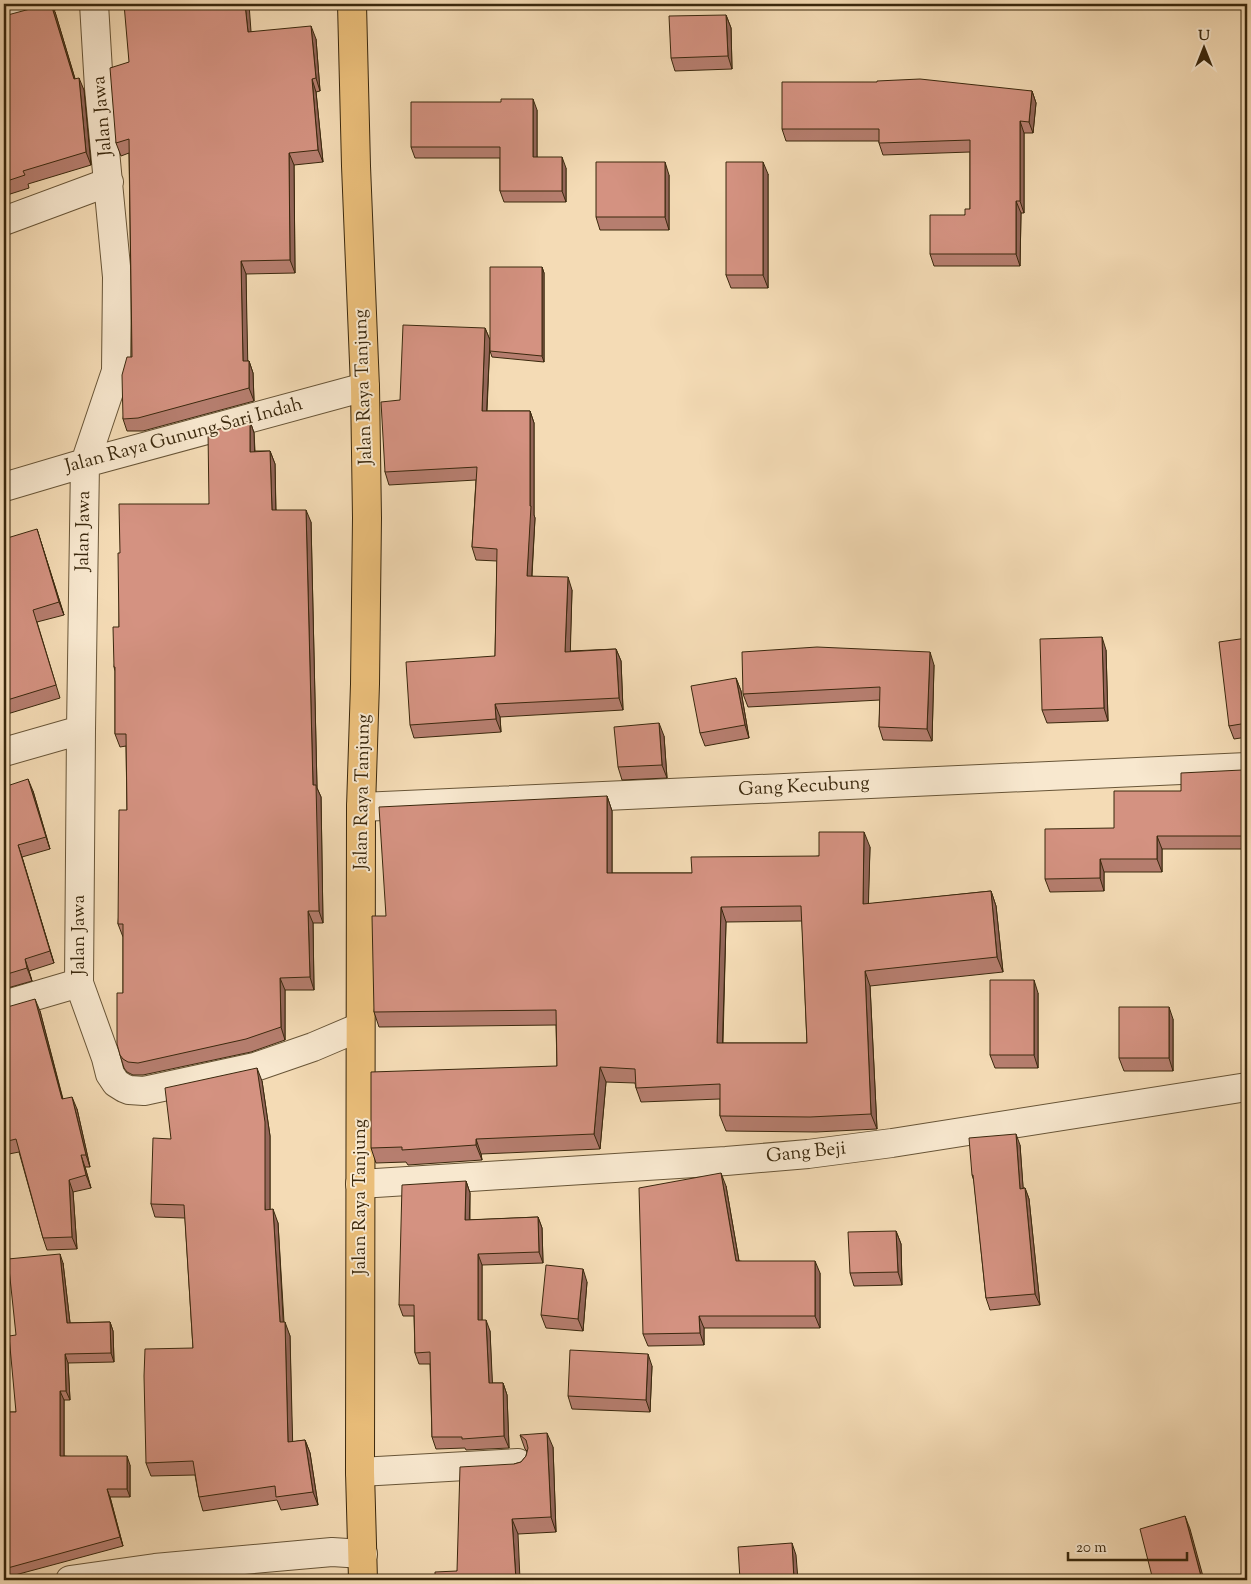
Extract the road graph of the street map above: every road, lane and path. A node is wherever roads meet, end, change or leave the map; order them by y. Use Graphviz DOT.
graph roads {
  1 [pos="42,4"];
  2 [pos="94,4"];
  3 [pos="352,4"];
  4 [pos="4,14"];
  5 [pos="109,182"];
  6 [pos="4,221"];
  7 [pos="365,386"];
  8 [pos="85,463"];
  9 [pos="4,487"];
  10 [pos="81,730"];
  11 [pos="4,752"];
  12 [pos="1247,766"];
  13 [pos="361,806"];
  14 [pos="79,983"];
  15 [pos="4,1005"];
  16 [pos="360,1027"];
  17 [pos="1247,1087"];
  18 [pos="360,1184"];
  19 [pos="518,1462"];
  20 [pos="360,1472"];
  21 [pos="363,1554"];
  22 [pos="70,1580"];
  23 [pos="363,1580"];
  1 -- 4 [label="street"];
  2 -- 5 [label="street, Jalan Jawa"];
  3 -- 7 [label="main road, Jalan Raya Tanjung"];
  5 -- 6 [label="street"];
  5 -- 8 [label="street, Jalan Jawa"];
  7 -- 8 [label="street, Jalan Raya Gunung Sari Indah"];
  7 -- 13 [label="main road, Jalan Raya Tanjung"];
  8 -- 9 [label="street, Jalan Raya Gunung Sari Indah"];
  8 -- 10 [label="street, Jalan Jawa"];
  10 -- 11 [label="street"];
  10 -- 14 [label="street, Jalan Jawa"];
  12 -- 13 [label="street, Gang Kecubung"];
  13 -- 16 [label="main road, Jalan Raya Tanjung"];
  14 -- 15 [label="street"];
  14 -- 16 [label="street, Jalan Jawa"];
  16 -- 18 [label="main road, Jalan Raya Tanjung"];
  17 -- 18 [label="street, Gang Beji"];
  18 -- 20 [label="main road, Jalan Raya Tanjung"];
  19 -- 20 [label="street"];
  20 -- 21 [label="main road, Jalan Raya Tanjung"];
  21 -- 22 [label="street"];
  21 -- 23 [label="main road, Jalan Raya Tanjung"];
}
